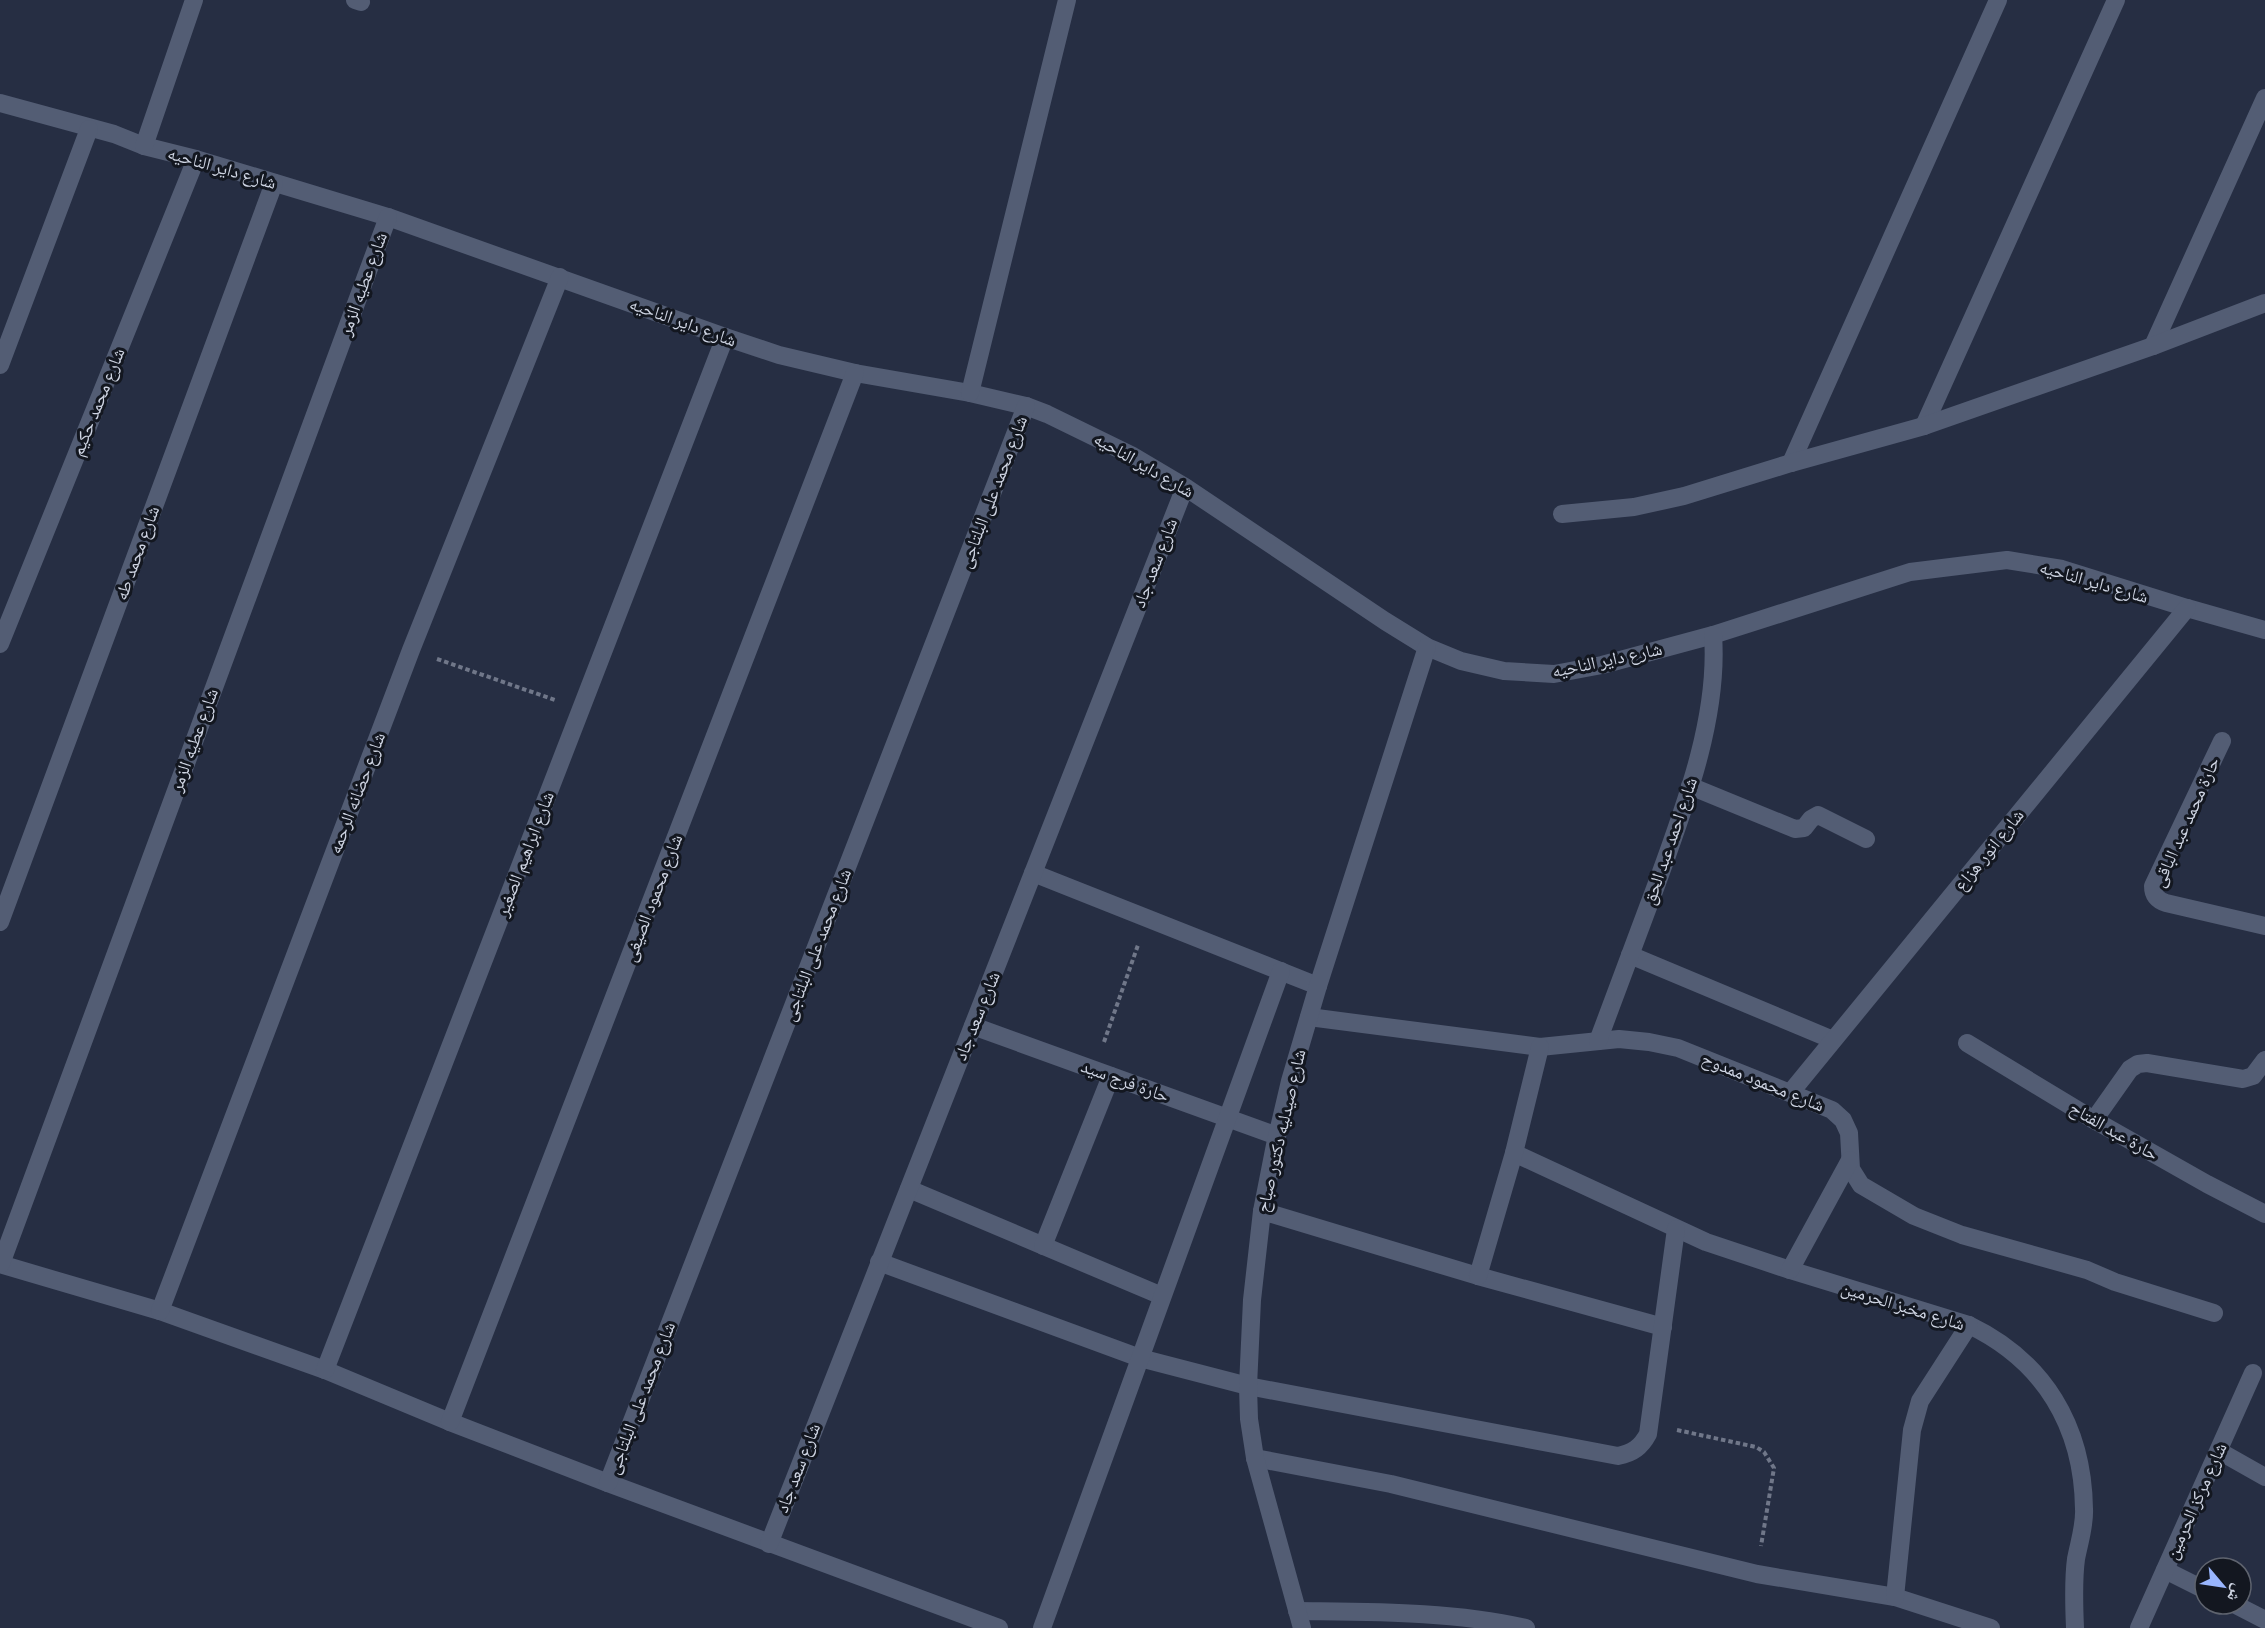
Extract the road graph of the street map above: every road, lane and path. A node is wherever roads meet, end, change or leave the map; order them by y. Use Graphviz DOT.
graph roads {
  1 [pos="194,0"];
  2 [pos="1066,0"];
  3 [pos="1998,0"];
  4 [pos="2116,0"];
  5 [pos="2265,98"];
  6 [pos="0,103"];
  7 [pos="89,129"];
  8 [pos="144,146"];
  9 [pos="196,159"];
  10 [pos="274,183"];
  11 [pos="388,217"];
  12 [pos="560,277"];
  13 [pos="2265,303"];
  14 [pos="725,338"];
  15 [pos="2153,345"];
  16 [pos="0,365"];
  17 [pos="855,374"];
  18 [pos="970,393"];
  19 [pos="1026,406"];
  20 [pos="1924,426"];
  21 [pos="1791,463"];
  22 [pos="1185,487"];
  23 [pos="1562,514"];
  24 [pos="2187,609"];
  25 [pos="2265,630"];
  26 [pos="1713,635"];
  27 [pos="0,644"];
  28 [pos="1427,646"];
  29 [pos="411,650"];
  30 [pos="581,709"];
  31 [pos="2222,741"];
  32 [pos="1690,786"];
  33 [pos="1866,839"];
  34 [pos="1033,873"];
  35 [pos="1147,918"];
  36 [pos="0,922"];
  37 [pos="2265,926"];
  38 [pos="1630,955"];
  39 [pos="1281,971"];
  40 [pos="1318,986"];
  41 [pos="1309,1017"];
  42 [pos="973,1026"];
  43 [pos="1833,1040"];
  44 [pos="1598,1041"];
  45 [pos="1967,1043"];
  46 [pos="1540,1047"];
  47 [pos="2265,1060"];
  48 [pos="1102,1073"];
  49 [pos="1791,1092"];
  50 [pos="1227,1119"];
  51 [pos="2094,1120"];
  52 [pos="1277,1136"];
  53 [pos="1514,1153"];
  54 [pos="1850,1160"];
  55 [pos="909,1189"];
  56 [pos="1262,1211"];
  57 [pos="2265,1214"];
  58 [pos="1677,1229"];
  59 [pos="1044,1246"];
  60 [pos="879,1262"];
  61 [pos="0,1264"];
  62 [pos="1790,1270"];
  63 [pos="1478,1276"];
  64 [pos="1162,1296"];
  65 [pos="160,1311"];
  66 [pos="2214,1313"];
  67 [pos="1969,1325"];
  68 [pos="1663,1327"];
  69 [pos="1140,1358"];
  70 [pos="325,1370"];
  71 [pos="2253,1373"];
  72 [pos="1248,1386"];
  73 [pos="450,1422"];
  74 [pos="1650,1424"];
  75 [pos="2219,1451"];
  76 [pos="1255,1458"];
  77 [pos="2265,1478"];
  78 [pos="608,1483"];
  79 [pos="769,1544"];
  80 [pos="2165,1570"];
  81 [pos="1757,1574"];
  82 [pos="2193,1584"];
  83 [pos="1895,1597"];
  84 [pos="1299,1619"];
  85 [pos="999,1628"];
  86 [pos="1041,1628"];
  87 [pos="1526,1628"];
  88 [pos="1991,1628"];
  89 [pos="2075,1628"];
  90 [pos="2139,1628"];
  1 -- 8 [label="street"];
  2 -- 18 [label="street"];
  3 -- 21 [label="street"];
  4 -- 20 [label="street"];
  5 -- 15 [label="street"];
  6 -- 7 [label="street, شارع داير الناحيه"];
  7 -- 8 [label="street, شارع داير الناحيه"];
  7 -- 16 [label="street"];
  8 -- 9 [label="street, شارع داير الناحيه"];
  9 -- 10 [label="street, شارع داير الناحيه"];
  9 -- 27 [label="street, شارع محمد حكيم"];
  10 -- 11 [label="street, شارع داير الناحيه"];
  10 -- 36 [label="street, شارع محمد طه"];
  11 -- 12 [label="street, شارع داير الناحيه"];
  11 -- 61 [label="street, شارع عطيه الزمر"];
  12 -- 14 [label="street, شارع داير الناحيه"];
  12 -- 29 [label="street, شارع حضانه الرحمه"];
  13 -- 15 [label="street"];
  14 -- 17 [label="street, شارع داير الناحيه"];
  14 -- 30 [label="street, شارع ابراهيم الصغير"];
  15 -- 20 [label="street"];
  17 -- 18 [label="street, شارع داير الناحيه"];
  17 -- 73 [label="street, شارع محمود الصيغى"];
  18 -- 19 [label="street, شارع داير الناحيه"];
  19 -- 22 [label="street, شارع داير الناحيه"];
  19 -- 78 [label="street, شارع محمد على البلتاجى"];
  20 -- 21 [label="street"];
  21 -- 23 [label="street"];
  22 -- 28 [label="street, شارع داير الناحيه"];
  22 -- 34 [label="street, شارع سعد جاد"];
  24 -- 25 [label="street, شارع داير الناحيه"];
  24 -- 26 [label="street, شارع داير الناحيه"];
  24 -- 43 [label="street, شارع انور هزاع"];
  26 -- 28 [label="street, شارع داير الناحيه"];
  26 -- 32 [label="street, شارع احمد عبد الحق"];
  28 -- 40 [label="street, شارع صيدليه دكتور صباح"];
  29 -- 30 [label="path"];
  29 -- 65 [label="street, شارع حضانه الرحمه"];
  30 -- 70 [label="street, شارع ابراهيم الصغير"];
  31 -- 37 [label="street, حارة محمد عبد الباقى"];
  32 -- 33 [label="street"];
  32 -- 38 [label="street, شارع احمد عبد الحق"];
  34 -- 35 [label="street"];
  34 -- 42 [label="street, شارع سعد جاد"];
  35 -- 39 [label="street"];
  35 -- 48 [label="path"];
  38 -- 43 [label="street"];
  38 -- 44 [label="street, شارع احمد عبد الحق"];
  39 -- 40 [label="street"];
  39 -- 50 [label="street"];
  40 -- 41 [label="street, شارع صيدليه دكتور صباح"];
  41 -- 46 [label="street, شارع محمود ممدوح"];
  41 -- 52 [label="street, شارع صيدليه دكتور صباح"];
  42 -- 48 [label="street, حارة فرج سيد"];
  42 -- 55 [label="street, شارع سعد جاد"];
  43 -- 49 [label="street, شارع انور هزاع"];
  44 -- 46 [label="street, شارع محمود ممدوح"];
  44 -- 49 [label="street, شارع محمود ممدوح"];
  45 -- 51 [label="street, حارة عبد الفتاح"];
  46 -- 53 [label="street"];
  47 -- 51 [label="street"];
  48 -- 50 [label="street, حارة فرج سيد"];
  48 -- 59 [label="street"];
  49 -- 54 [label="street, شارع محمود ممدوح"];
  50 -- 52 [label="street, حارة فرج سيد"];
  50 -- 64 [label="street"];
  51 -- 57 [label="street, حارة عبد الفتاح"];
  52 -- 56 [label="street, شارع صيدليه دكتور صباح"];
  53 -- 58 [label="street, شارع مخبز الحرمين"];
  53 -- 63 [label="street"];
  54 -- 62 [label="street"];
  54 -- 66 [label="street, شارع محمود ممدوح"];
  55 -- 59 [label="street"];
  55 -- 60 [label="street, شارع سعد جاد"];
  56 -- 63 [label="street"];
  56 -- 72 [label="street, شارع صيدليه دكتور صباح"];
  58 -- 62 [label="street, شارع مخبز الحرمين"];
  58 -- 68 [label="street"];
  59 -- 64 [label="street"];
  60 -- 69 [label="street"];
  60 -- 79 [label="street, شارع سعد جاد"];
  61 -- 65 [label="street"];
  62 -- 67 [label="street, شارع مخبز الحرمين"];
  63 -- 68 [label="street"];
  64 -- 69 [label="street"];
  65 -- 70 [label="street"];
  67 -- 83 [label="street"];
  67 -- 89 [label="street, شارع مخبز الحرمين"];
  68 -- 74 [label="street"];
  69 -- 72 [label="street"];
  69 -- 86 [label="street"];
  70 -- 73 [label="street"];
  71 -- 75 [label="street, شارع مركز الحرمين"];
  72 -- 74 [label="street"];
  72 -- 76 [label="street, شارع صيدليه دكتور صباح"];
  73 -- 78 [label="street"];
  74 -- 81 [label="path"];
  75 -- 77 [label="street"];
  75 -- 80 [label="street, شارع مركز الحرمين"];
  76 -- 81 [label="street"];
  76 -- 84 [label="street, شارع صيدليه دكتور صباح"];
  78 -- 79 [label="street"];
  79 -- 85 [label="street"];
  80 -- 82 [label="street"];
  80 -- 90 [label="street, شارع مركز الحرمين"];
  81 -- 83 [label="street"];
  83 -- 88 [label="street"];
  84 -- 87 [label="street"];
}
